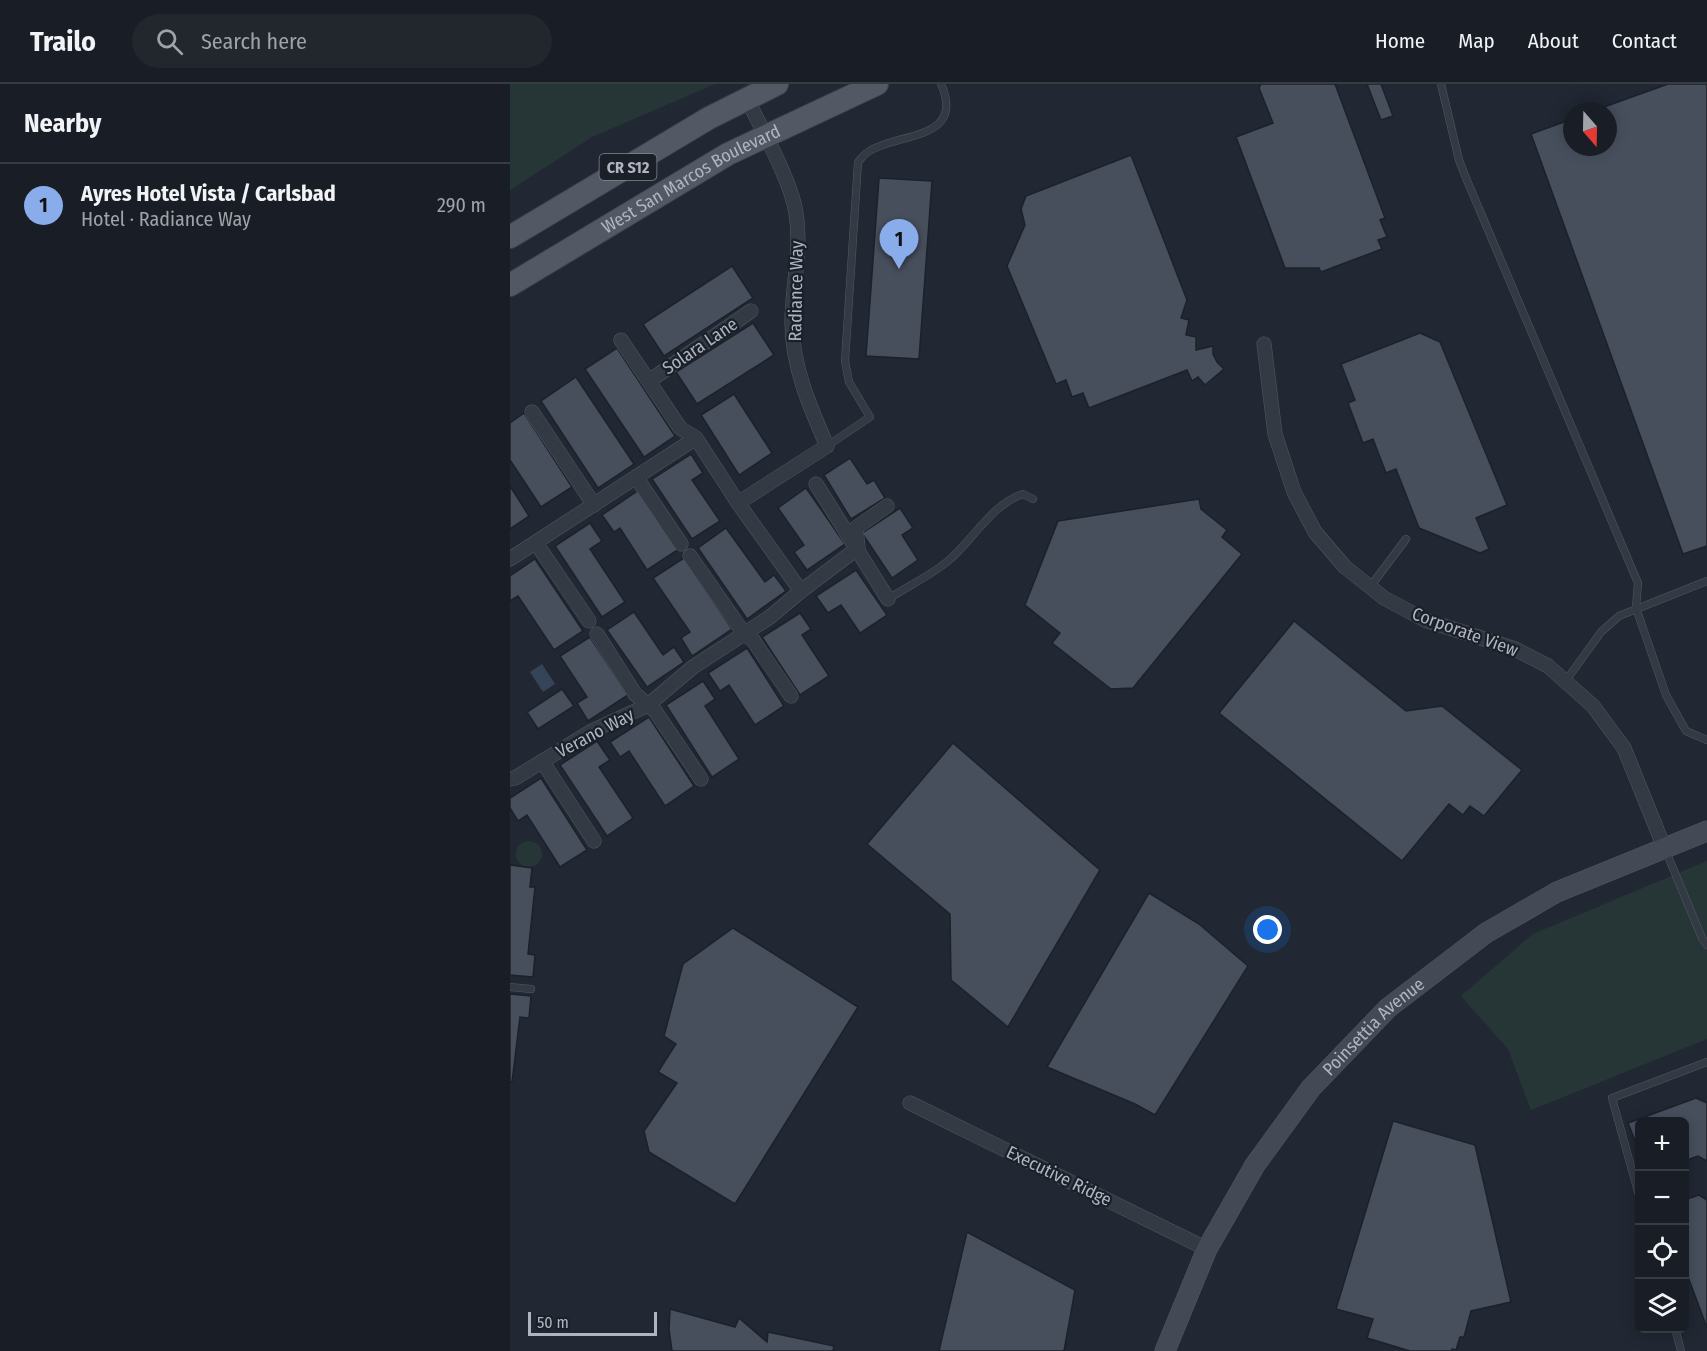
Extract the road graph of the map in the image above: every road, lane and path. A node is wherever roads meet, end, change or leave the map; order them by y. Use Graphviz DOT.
graph roads {
  1 [pos="777,84"];
  2 [pos="877,84"];
  3 [pos="941,84"];
  4 [pos="1441,84"];
  5 [pos="747,99"];
  6 [pos="765,137"];
  7 [pos="510,237"];
  8 [pos="510,285"];
  9 [pos="751,312"];
  10 [pos="621,340"];
  11 [pos="1264,344"];
  12 [pos="649,381"];
  13 [pos="532,412"];
  14 [pos="696,438"];
  15 [pos="827,446"];
  16 [pos="636,477"];
  17 [pos="816,484"];
  18 [pos="1033,499"];
  19 [pos="738,503"];
  20 [pos="594,505"];
  21 [pos="887,506"];
  22 [pos="1406,539"];
  23 [pos="536,543"];
  24 [pos="681,544"];
  25 [pos="858,548"];
  26 [pos="690,556"];
  27 [pos="510,559"];
  28 [pos="1707,581"];
  29 [pos="1370,587"];
  30 [pos="801,591"];
  31 [pos="888,598"];
  32 [pos="1636,608"];
  33 [pos="589,621"];
  34 [pos="597,634"];
  35 [pos="745,635"];
  36 [pos="1566,682"];
  37 [pos="791,696"];
  38 [pos="648,705"];
  39 [pos="1707,740"];
  40 [pos="542,761"];
  41 [pos="510,779"];
  42 [pos="701,779"];
  43 [pos="1707,831"];
  44 [pos="594,841"];
  45 [pos="1664,847"];
  46 [pos="1707,945"];
  47 [pos="510,987"];
  48 [pos="531,989"];
  49 [pos="1707,1062"];
  50 [pos="910,1103"];
  51 [pos="1635,1181"];
  52 [pos="1207,1249"];
  53 [pos="1676,1333"];
  54 [pos="1165,1351"];
  55 [pos="1681,1351"];
  1 -- 5 [label="main road, CR S12"];
  2 -- 6 [label="main road, West San Marcos Boulevard / CR S12"];
  3 -- 15 [label="lane"];
  4 -- 32 [label="lane"];
  5 -- 6 [label="street, Radiance Way"];
  5 -- 7 [label="main road, CR S12"];
  6 -- 8 [label="main road, West San Marcos Boulevard / CR S12"];
  6 -- 15 [label="street, Radiance Way"];
  9 -- 12 [label="street, Solara Lane"];
  10 -- 12 [label="street, Solara Lane"];
  11 -- 29 [label="street, Corporate View"];
  12 -- 14 [label="street, Solara Lane"];
  13 -- 20 [label="street"];
  14 -- 16 [label="street"];
  14 -- 19 [label="street, Solara Lane"];
  15 -- 19 [label="street"];
  16 -- 20 [label="street"];
  16 -- 24 [label="street"];
  17 -- 25 [label="street"];
  18 -- 31 [label="lane"];
  19 -- 30 [label="street"];
  20 -- 23 [label="street"];
  21 -- 25 [label="street"];
  22 -- 29 [label="lane"];
  23 -- 27 [label="street"];
  23 -- 33 [label="street"];
  25 -- 30 [label="street, Verano Way"];
  25 -- 31 [label="street"];
  26 -- 35 [label="street"];
  28 -- 32 [label="lane"];
  29 -- 36 [label="street, Corporate View"];
  30 -- 35 [label="street, Verano Way"];
  32 -- 36 [label="lane"];
  32 -- 39 [label="lane"];
  34 -- 38 [label="street, Verano Way"];
  35 -- 37 [label="street"];
  35 -- 38 [label="street, Verano Way"];
  36 -- 45 [label="street, Corporate View"];
  38 -- 40 [label="street, Verano Way"];
  38 -- 42 [label="street, Verano Way"];
  40 -- 41 [label="street, Verano Way"];
  40 -- 44 [label="street, Verano Way"];
  43 -- 45 [label="main road, Poinsettia Avenue"];
  45 -- 46 [label="lane"];
  45 -- 52 [label="main road, Poinsettia Avenue"];
  47 -- 48 [label="lane"];
  49 -- 51 [label="lane"];
  50 -- 52 [label="street, Executive Ridge"];
  52 -- 54 [label="main road, Poinsettia Avenue"];
  53 -- 55 [label="lane"];
}
